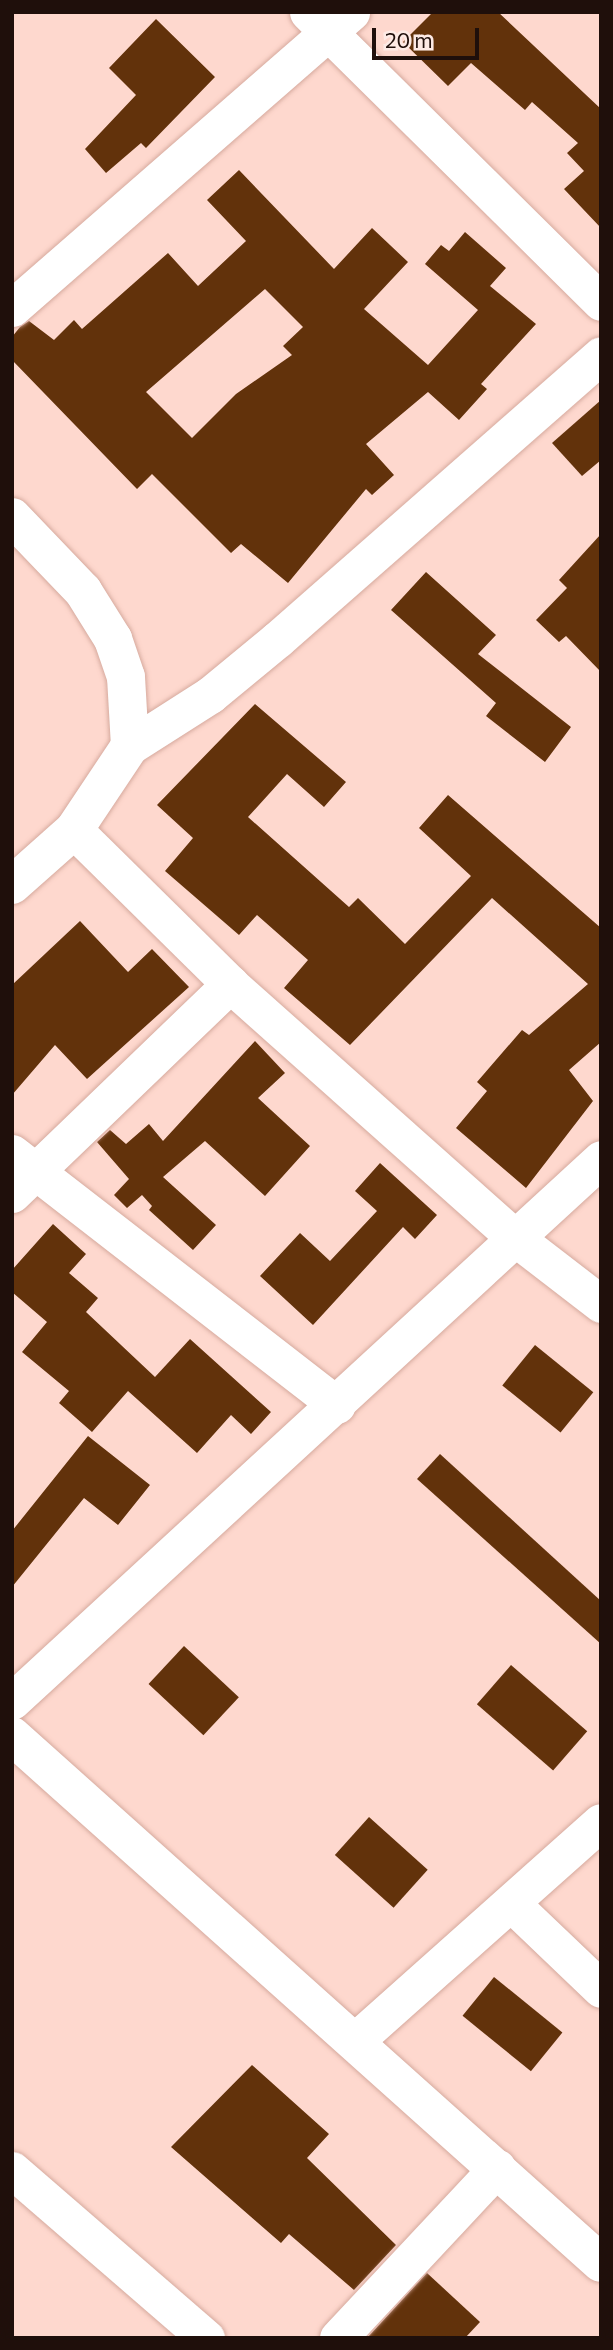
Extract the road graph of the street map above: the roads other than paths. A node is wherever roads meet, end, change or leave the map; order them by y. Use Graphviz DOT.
graph roads {
  1 [pos="329,19"];
  2 [pos="601,302"];
  3 [pos="12,308"];
  4 [pos="601,355"];
  5 [pos="12,517"];
  6 [pos="131,746"];
  7 [pos="74,830"];
  8 [pos="12,885"];
  9 [pos="230,984"];
  10 [pos="601,1159"];
  11 [pos="20,1173"];
  12 [pos="514,1237"];
  13 [pos="601,1304"];
  14 [pos="337,1405"];
  15 [pos="12,1701"];
  16 [pos="12,1736"];
  17 [pos="601,1822"];
  18 [pos="511,1903"];
  19 [pos="601,1989"];
  20 [pos="355,2041"];
  21 [pos="497,2168"];
  22 [pos="12,2171"];
  23 [pos="601,2263"];
  24 [pos="206,2338"];
  25 [pos="338,2338"];
  1 -- 2 [label="street"];
  1 -- 3 [label="street"];
  4 -- 6 [label="street"];
  5 -- 6 [label="main road"];
  6 -- 7 [label="main road"];
  7 -- 8 [label="main road"];
  7 -- 9 [label="street"];
  9 -- 11 [label="street"];
  9 -- 12 [label="street"];
  10 -- 12 [label="street"];
  11 -- 14 [label="street"];
  12 -- 13 [label="street"];
  12 -- 14 [label="street"];
  14 -- 15 [label="street"];
  16 -- 20 [label="main road"];
  17 -- 18 [label="street"];
  18 -- 19 [label="street"];
  18 -- 20 [label="street"];
  20 -- 21 [label="main road"];
  21 -- 23 [label="main road"];
  21 -- 25 [label="street"];
  22 -- 24 [label="street"];
}
